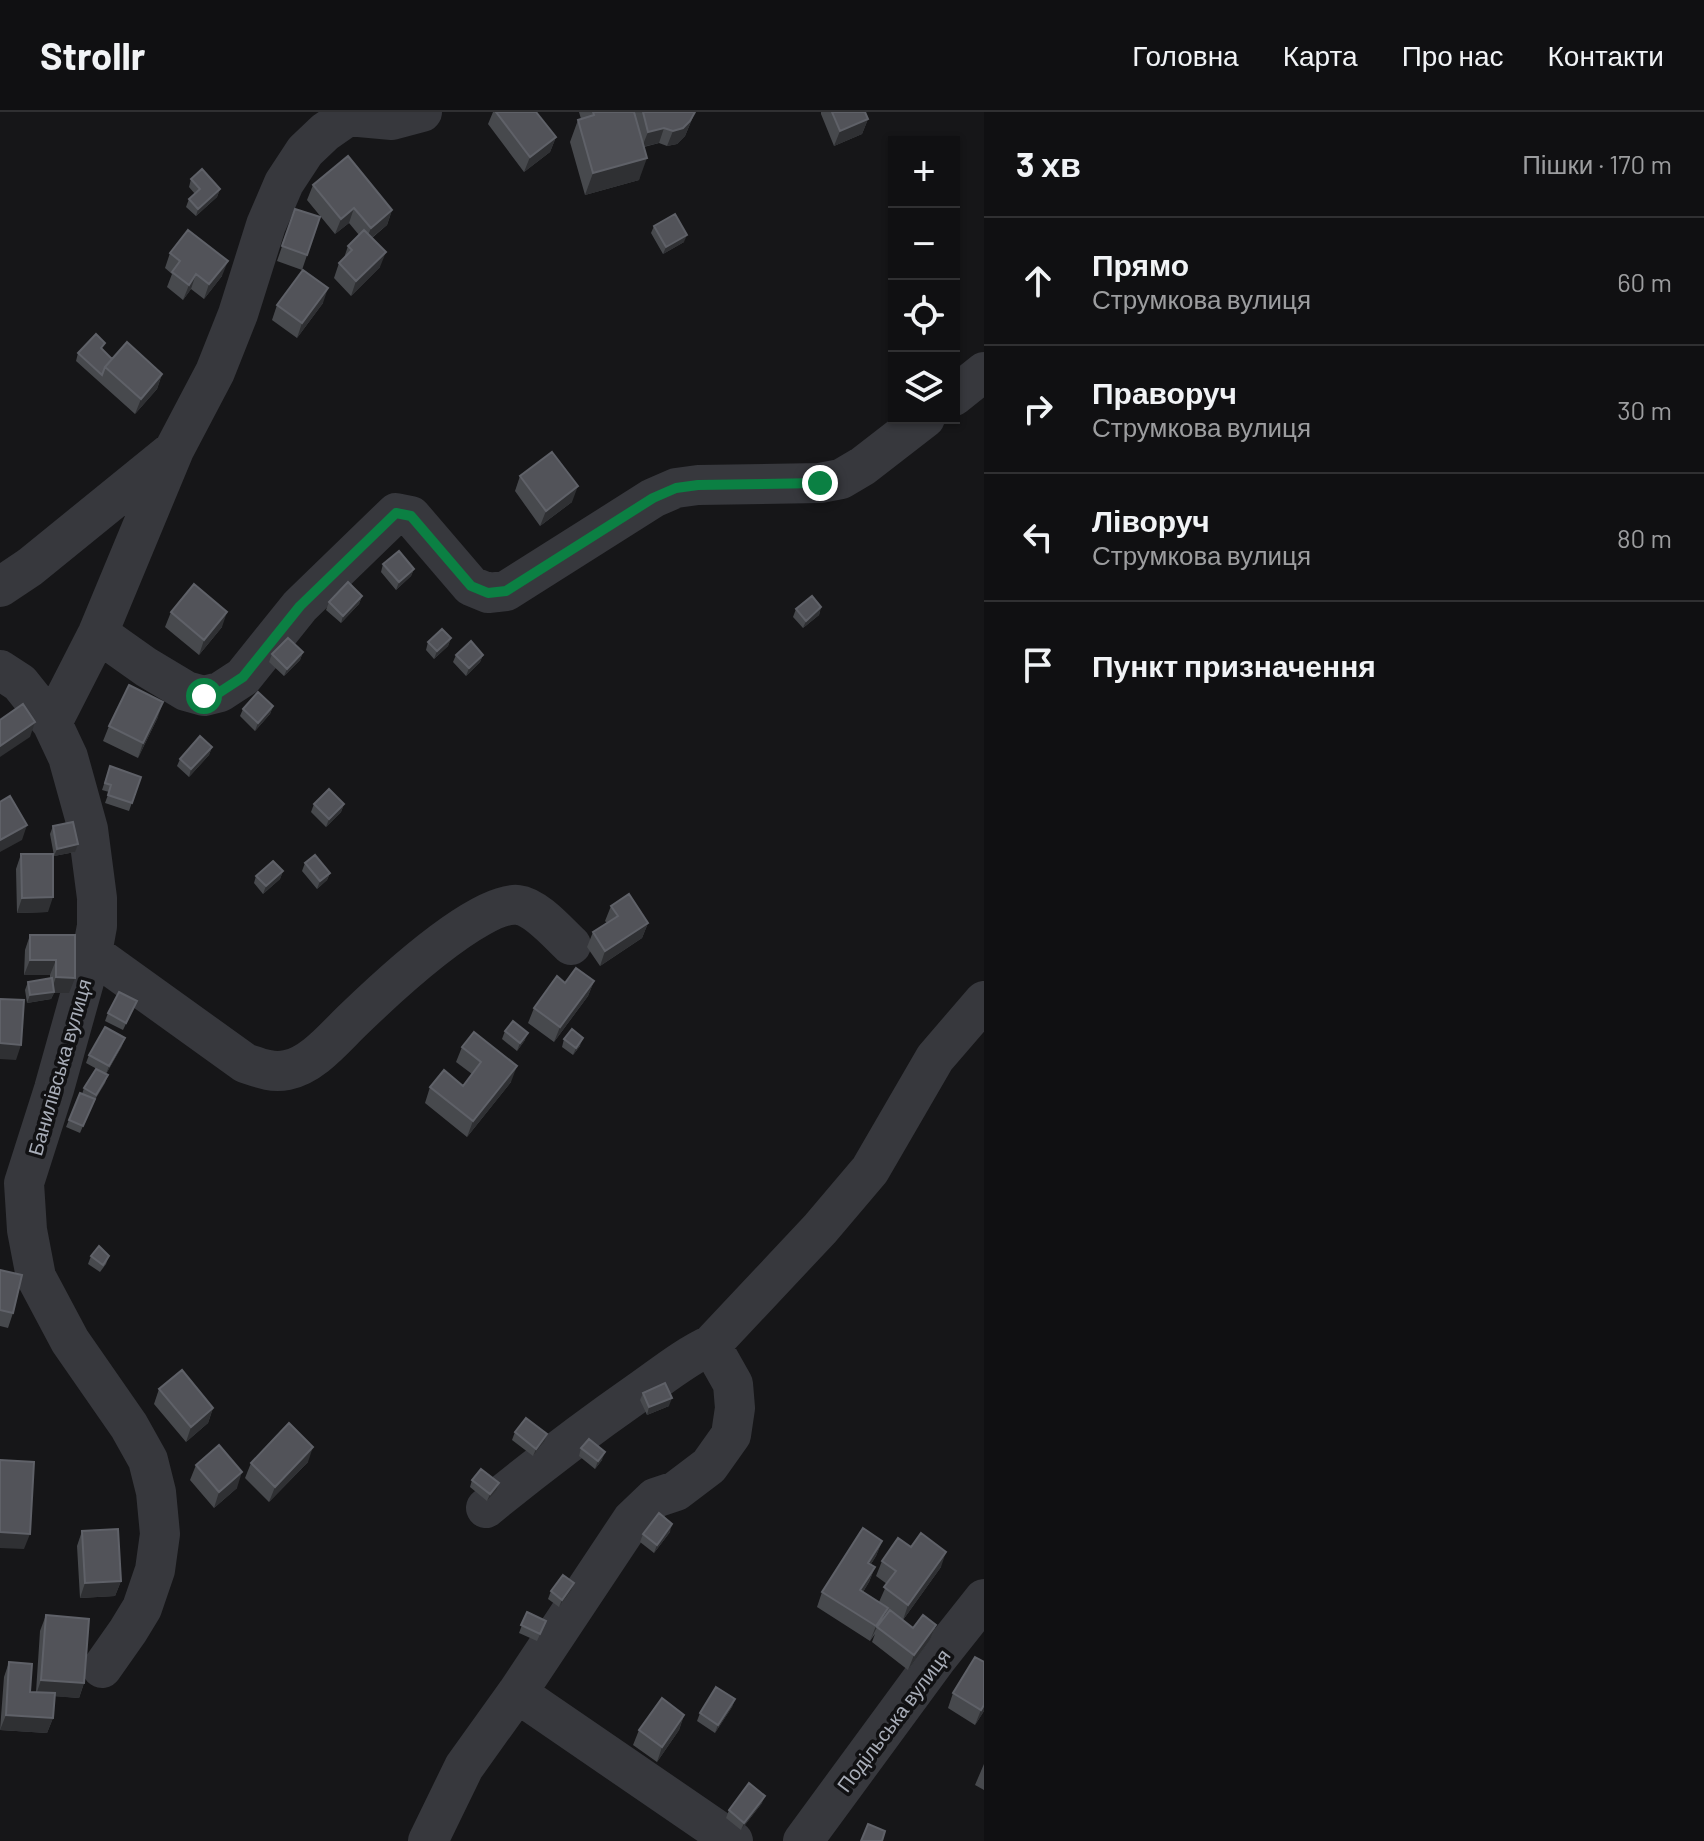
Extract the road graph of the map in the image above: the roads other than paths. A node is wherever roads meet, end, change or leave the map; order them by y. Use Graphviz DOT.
graph roads {
  1 [pos="422,112"];
  2 [pos="346,113"];
  3 [pos="984,372"];
  4 [pos="960,391"];
  5 [pos="917,424"];
  6 [pos="174,450"];
  7 [pos="0,587"];
  8 [pos="98,633"];
  9 [pos="0,670"];
  10 [pos="52,723"];
  11 [pos="571,945"];
  12 [pos="92,953"];
  13 [pos="984,1001"];
  14 [pos="711,1345"];
  15 [pos="486,1508"];
  16 [pos="984,1599"];
  17 [pos="102,1668"];
  18 [pos="517,1693"];
  19 [pos="428,1841"];
  20 [pos="733,1841"];
  21 [pos="803,1841"];
  1 -- 2 [label="street"];
  2 -- 6 [label="street"];
  3 -- 4 [label="street"];
  5 -- 8 [label="street"];
  6 -- 7 [label="street"];
  6 -- 8 [label="street"];
  8 -- 10 [label="street"];
  9 -- 10 [label="street, Банилівська вулиця"];
  10 -- 12 [label="street, Банилівська вулиця"];
  11 -- 12 [label="street"];
  12 -- 17 [label="street, Банилівська вулиця"];
  13 -- 14 [label="street"];
  14 -- 15 [label="street"];
  14 -- 18 [label="street"];
  16 -- 21 [label="street, Подільська вулиця"];
  18 -- 19 [label="street"];
  18 -- 20 [label="street"];
}
